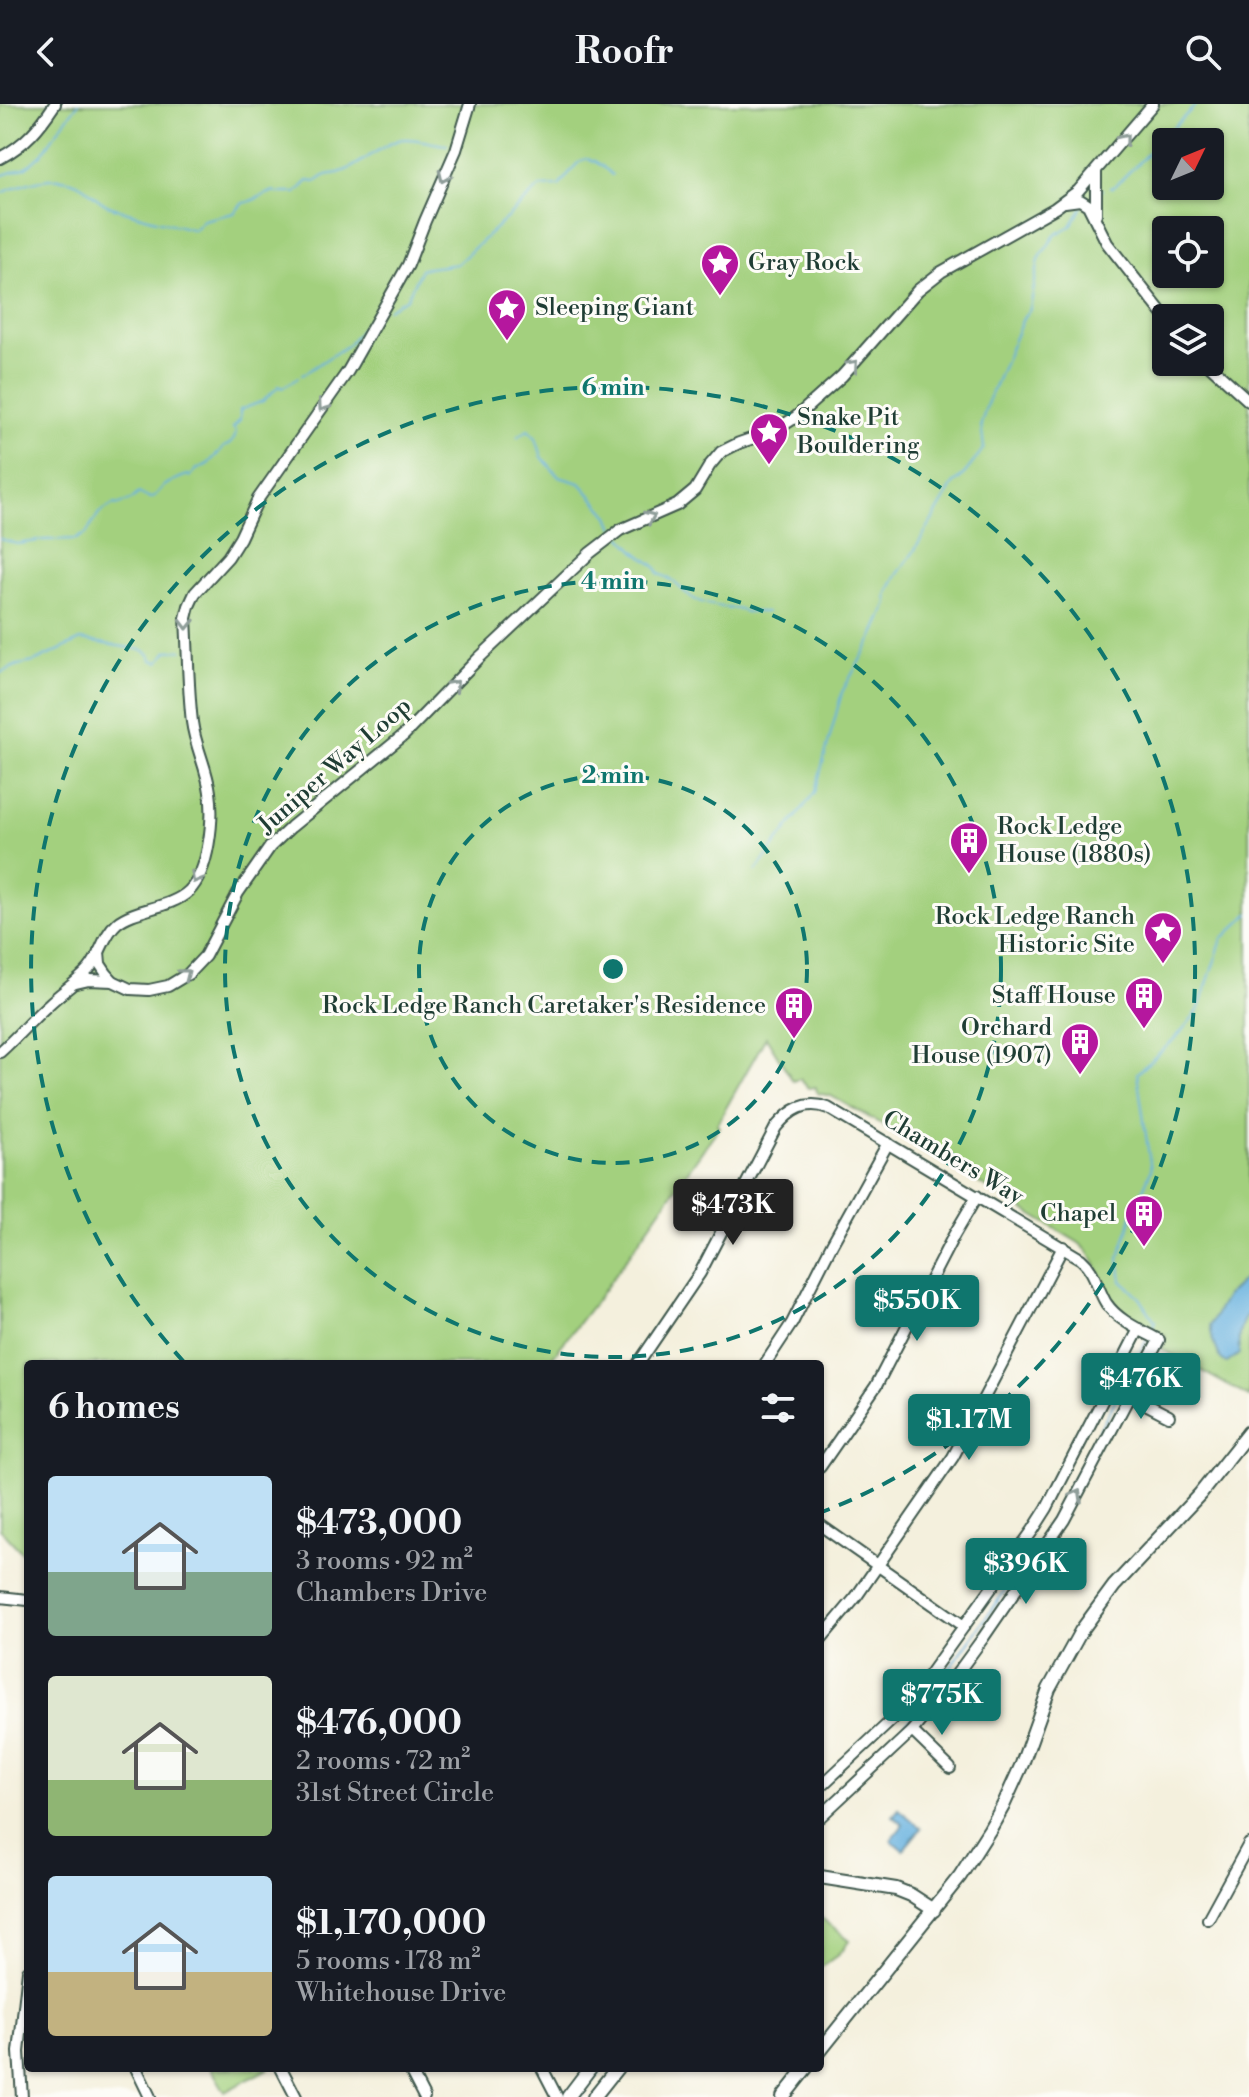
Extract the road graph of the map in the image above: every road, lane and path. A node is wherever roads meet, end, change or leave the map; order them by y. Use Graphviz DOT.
graph roads {
  1 [pos="55,104"];
  2 [pos="470,104"];
  3 [pos="1153,104"];
  4 [pos="0,158"];
  5 [pos="1096,172"];
  6 [pos="1063,203"];
  7 [pos="1095,218"];
  8 [pos="1155,304"];
  9 [pos="1221,376"];
  10 [pos="1249,401"];
  11 [pos="99,952"];
  12 [pos="113,981"];
  13 [pos="76,983"];
  14 [pos="0,1052"];
  15 [pos="888,1143"];
  16 [pos="977,1196"];
  17 [pos="1063,1247"];
  18 [pos="1139,1329"];
  19 [pos="641,1360"];
  20 [pos="768,1360"];
  21 [pos="1130,1396"];
  22 [pos="1169,1416"];
  23 [pos="1249,1432"];
  24 [pos="824,1461"];
  25 [pos="824,1528"];
  26 [pos="877,1566"];
  27 [pos="0,1597"];
  28 [pos="24,1600"];
  29 [pos="964,1626"];
  30 [pos="824,1636"];
  31 [pos="912,1731"];
  32 [pos="950,1768"];
  33 [pos="824,1783"];
  34 [pos="824,1813"];
  35 [pos="1249,1844"];
  36 [pos="824,1878"];
  37 [pos="934,1910"];
  38 [pos="1208,1919"];
  39 [pos="24,2007"];
  40 [pos="824,2046"];
  41 [pos="138,2072"];
  42 [pos="283,2072"];
  43 [pos="411,2072"];
  44 [pos="544,2072"];
  45 [pos="587,2072"];
  46 [pos="614,2072"];
  47 [pos="803,2072"];
  48 [pos="22,2097"];
  49 [pos="150,2097"];
  50 [pos="296,2097"];
  51 [pos="424,2097"];
  52 [pos="557,2097"];
  53 [pos="568,2097"];
  54 [pos="594,2097"];
  55 [pos="783,2097"];
  1 -- 4 [label="street"];
  2 -- 11 [label="street, one-way"];
  5 -- 3 [label="street, Juniper Way Loop, one-way"];
  5 -- 6 [label="street, Juniper Way Loop"];
  5 -- 7 [label="street"];
  6 -- 7 [label="street"];
  12 -- 6 [label="street, Juniper Way Loop, one-way"];
  7 -- 8 [label="street"];
  9 -- 10 [label="street"];
  11 -- 12 [label="street"];
  11 -- 13 [label="street"];
  12 -- 13 [label="street, Juniper Way Loop"];
  13 -- 14 [label="street"];
  15 -- 16 [label="street, Chambers Way"];
  15 -- 19 [label="street, Chambers Way"];
  15 -- 20 [label="street"];
  16 -- 17 [label="street, Chambers Way"];
  16 -- 24 [label="street"];
  17 -- 18 [label="street, Chambers Way"];
  17 -- 26 [label="street"];
  18 -- 21 [label="street, Chambers Way"];
  18 -- 29 [label="street"];
  21 -- 22 [label="street"];
  31 -- 21 [label="street, one-way"];
  23 -- 37 [label="main road"];
  25 -- 26 [label="street"];
  26 -- 29 [label="street"];
  26 -- 30 [label="street"];
  27 -- 28 [label="street"];
  29 -- 33 [label="street"];
  31 -- 32 [label="street"];
  31 -- 34 [label="street"];
  35 -- 38 [label="street"];
  36 -- 37 [label="main road"];
  37 -- 40 [label="main road"];
  39 -- 48 [label="street"];
  41 -- 49 [label="street"];
  42 -- 50 [label="street"];
  43 -- 51 [label="street"];
  44 -- 52 [label="street"];
  45 -- 53 [label="main road"];
  46 -- 54 [label="main road"];
  47 -- 55 [label="main road"];
}
